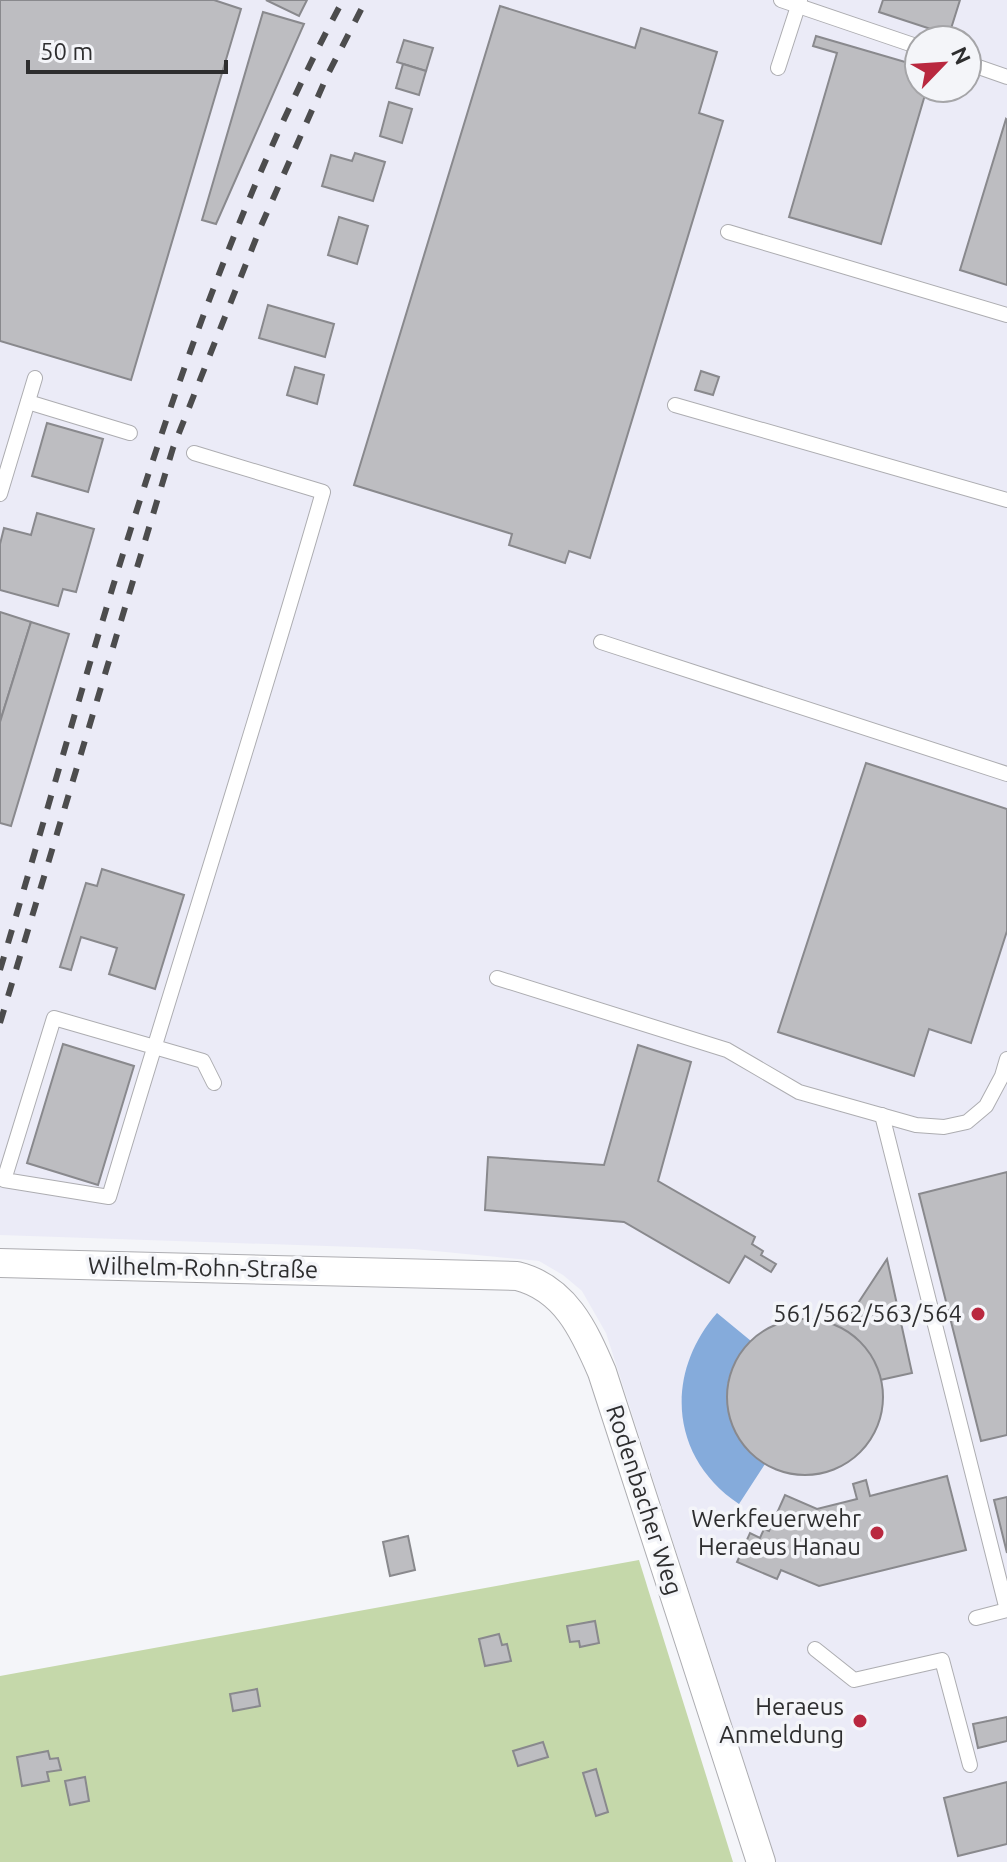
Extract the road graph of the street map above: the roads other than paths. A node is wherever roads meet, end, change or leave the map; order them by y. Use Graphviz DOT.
graph roads {
  1 [pos="781,0"];
  2 [pos="800,3"];
  3 [pos="903,41"];
  4 [pos="778,68"];
  5 [pos="983,69"];
  6 [pos="1007,77"];
  7 [pos="728,232"];
  8 [pos="1007,315"];
  9 [pos="35,378"];
  10 [pos="28,402"];
  11 [pos="675,405"];
  12 [pos="130,433"];
  13 [pos="194,453"];
  14 [pos="0,494"];
  15 [pos="1007,500"];
  16 [pos="601,642"];
  17 [pos="1007,774"];
  18 [pos="497,978"];
  19 [pos="154,1047"];
  20 [pos="1007,1059"];
  21 [pos="214,1083"];
  22 [pos="882,1115"];
  23 [pos="0,1263"];
  24 [pos="406,1272"];
  25 [pos="976,1618"];
  26 [pos="815,1649"];
  27 [pos="970,1765"];
  28 [pos="761,1862"];
  1 -- 2 [label="lane"];
  2 -- 3 [label="lane"];
  2 -- 4 [label="lane"];
  5 -- 6 [label="lane"];
  7 -- 8 [label="lane"];
  9 -- 10 [label="lane"];
  10 -- 12 [label="lane"];
  10 -- 14 [label="lane"];
  11 -- 15 [label="lane"];
  13 -- 19 [label="lane"];
  16 -- 17 [label="lane"];
  18 -- 22 [label="lane"];
  19 -- 19 [label="lane"];
  19 -- 21 [label="lane"];
  20 -- 22 [label="lane"];
  22 -- 25 [label="lane"];
  23 -- 24 [label="street, Wilhelm-Rohn-Straße"];
  24 -- 28 [label="street, Rodenbacher Weg"];
  26 -- 27 [label="lane"];
}
